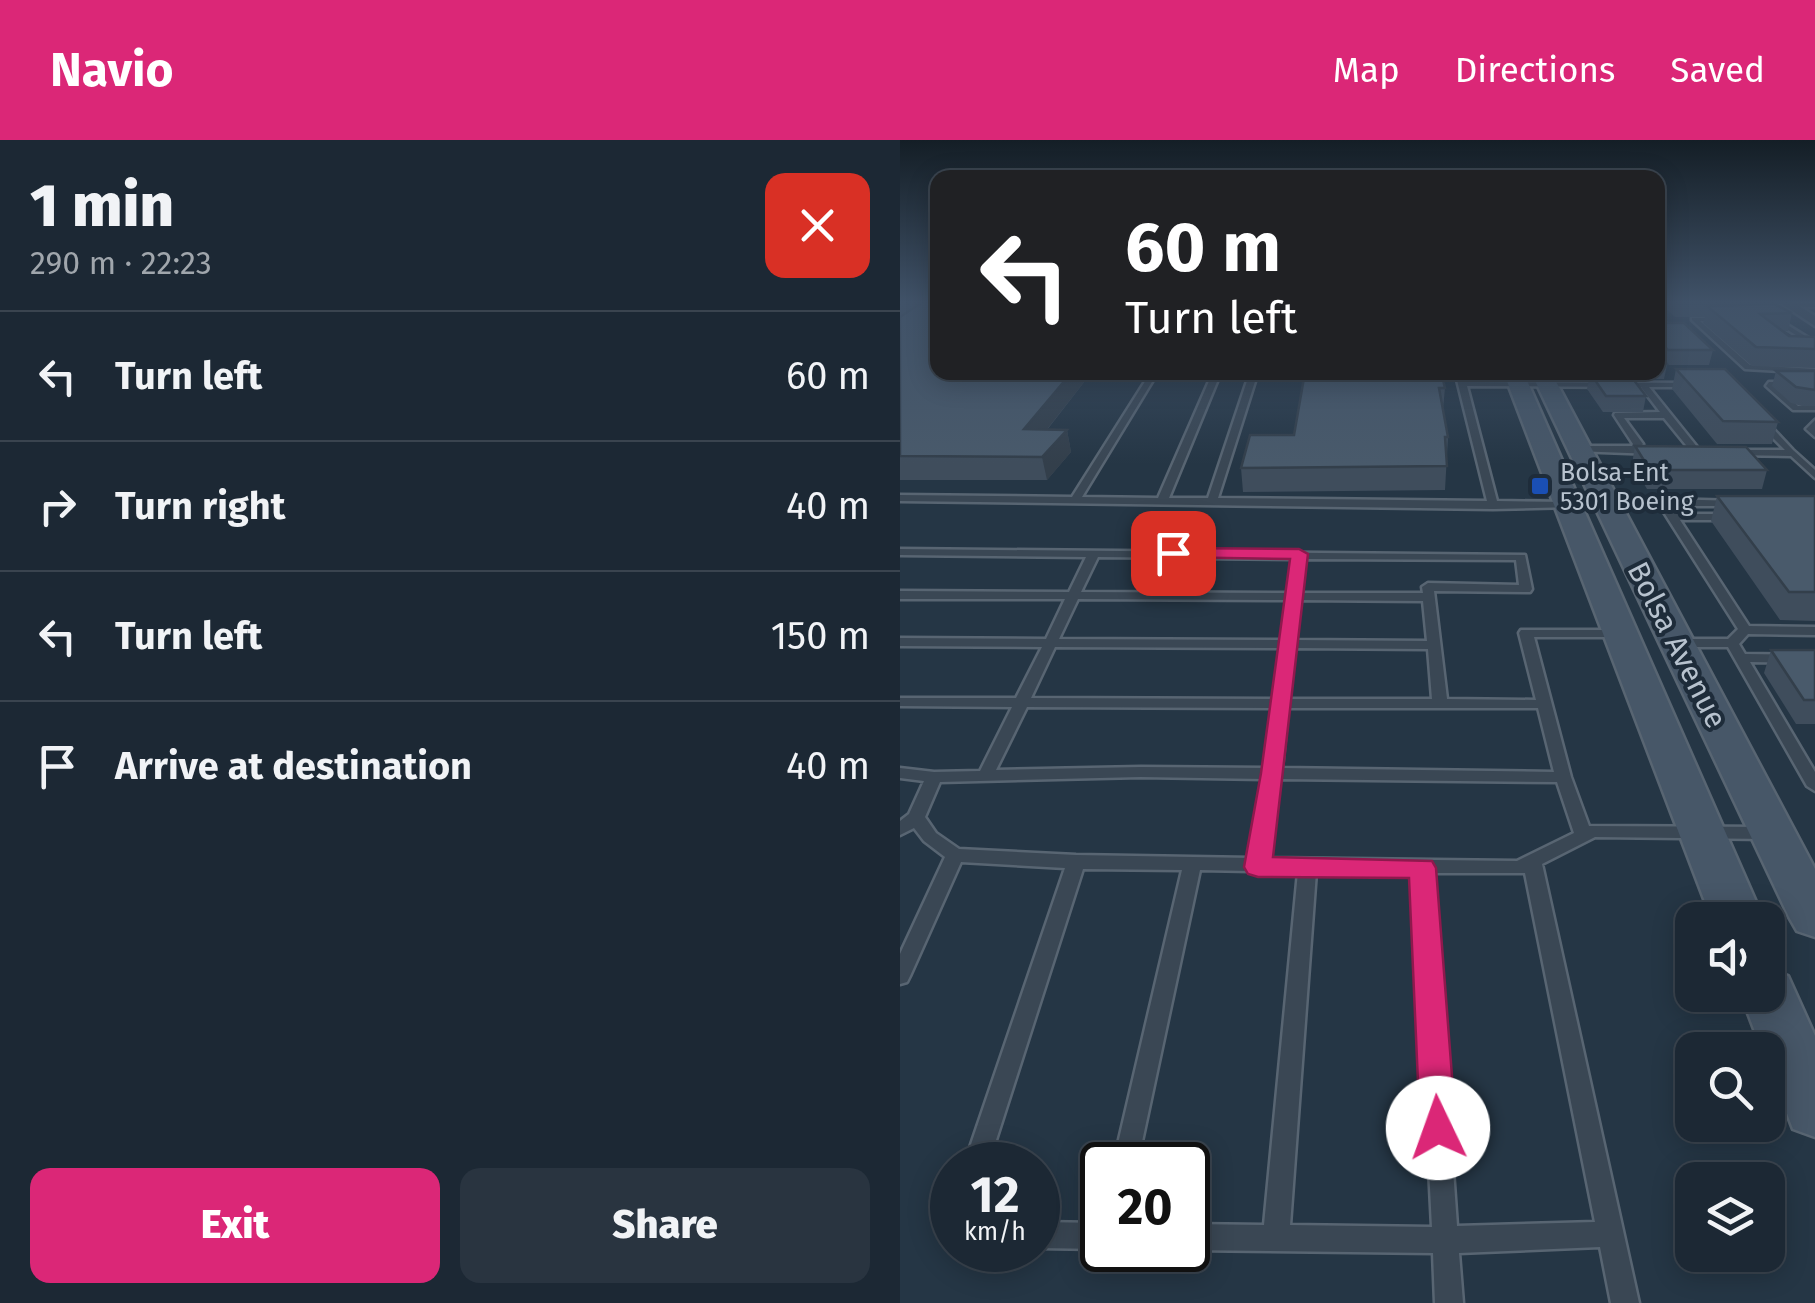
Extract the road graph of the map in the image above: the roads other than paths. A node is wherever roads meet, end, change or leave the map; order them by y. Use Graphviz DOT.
graph roads {
  1 [pos="1736,356"];
  2 [pos="1815,371"];
  3 [pos="1150,380"];
  4 [pos="1215,380"];
  5 [pos="1251,380"];
  6 [pos="1461,380"];
  7 [pos="1517,380"];
  8 [pos="1545,380"];
  9 [pos="1559,380"];
  10 [pos="1585,380"];
  11 [pos="1588,384"];
  12 [pos="1644,384"];
  13 [pos="1815,384"];
  14 [pos="1709,385"];
  15 [pos="1815,408"];
  16 [pos="1750,410"];
  17 [pos="1666,415"];
  18 [pos="1815,423"];
  19 [pos="1815,434"];
  20 [pos="1578,449"];
  21 [pos="1635,449"];
  22 [pos="1696,450"];
  23 [pos="1658,451"];
  24 [pos="1677,451"];
  25 [pos="1718,453"];
  26 [pos="1815,476"];
  27 [pos="900,498"];
  28 [pos="1076,499"];
  29 [pos="1163,500"];
  30 [pos="1212,500"];
  31 [pos="1663,502"];
  32 [pos="1758,503"];
  33 [pos="1587,504"];
  34 [pos="1494,506"];
  35 [pos="1672,517"];
  36 [pos="1744,517"];
  37 [pos="900,552"];
  38 [pos="1094,553"];
  39 [pos="1299,554"];
  40 [pos="900,595"];
  41 [pos="1294,595"];
  42 [pos="1074,596"];
  43 [pos="1429,597"];
  44 [pos="1745,630"];
  45 [pos="1815,630"];
  46 [pos="1620,633"];
  47 [pos="900,642"];
  48 [pos="1053,643"];
  49 [pos="1676,643"];
  50 [pos="1732,644"];
  51 [pos="1289,645"];
  52 [pos="1434,645"];
  53 [pos="1740,658"];
  54 [pos="1815,659"];
  55 [pos="900,702"];
  56 [pos="1023,702"];
  57 [pos="1280,704"];
  58 [pos="1440,704"];
  59 [pos="1544,704"];
  60 [pos="1794,749"];
  61 [pos="1815,749"];
  62 [pos="900,773"];
  63 [pos="987,773"];
  64 [pos="1273,773"];
  65 [pos="934,777"];
  66 [pos="1563,777"];
  67 [pos="1814,782"];
  68 [pos="908,824"];
  69 [pos="1702,832"];
  70 [pos="1773,833"];
  71 [pos="1583,835"];
  72 [pos="955,854"];
  73 [pos="1076,862"];
  74 [pos="1532,862"];
  75 [pos="1192,865"];
  76 [pos="1258,867"];
  77 [pos="1306,867"];
  78 [pos="1422,868"];
  79 [pos="1731,902"];
  80 [pos="1815,917"];
  81 [pos="900,976"];
  82 [pos="1776,1012"];
  83 [pos="1815,1108"];
  84 [pos="984,1142"];
  85 [pos="1130,1142"];
  86 [pos="1610,1234"];
  87 [pos="1210,1238"];
  88 [pos="1276,1238"];
  89 [pos="1445,1240"];
  90 [pos="1449,1303"];
  91 [pos="1625,1303"];
  1 -- 2 [label="lane"];
  3 -- 28 [label="lane"];
  4 -- 29 [label="lane"];
  5 -- 30 [label="lane"];
  6 -- 34 [label="lane"];
  7 -- 33 [label="main road, Bolsa Avenue"];
  8 -- 20 [label="main road, Bolsa Avenue"];
  9 -- 11 [label="lane"];
  10 -- 11 [label="lane"];
  11 -- 12 [label="lane"];
  12 -- 14 [label="lane"];
  12 -- 17 [label="lane"];
  13 -- 15 [label="lane"];
  16 -- 22 [label="lane"];
  17 -- 21 [label="lane"];
  17 -- 22 [label="lane"];
  18 -- 19 [label="lane"];
  20 -- 21 [label="lane"];
  20 -- 33 [label="main road, Bolsa Avenue"];
  21 -- 23 [label="lane"];
  22 -- 24 [label="lane"];
  25 -- 26 [label="lane"];
  27 -- 28 [label="lane"];
  28 -- 29 [label="lane"];
  29 -- 30 [label="lane"];
  30 -- 34 [label="lane"];
  31 -- 32 [label="lane"];
  31 -- 33 [label="lane"];
  31 -- 35 [label="lane"];
  33 -- 34 [label="lane"];
  33 -- 46 [label="main road, Bolsa Avenue"];
  33 -- 49 [label="main road, Bolsa Avenue"];
  35 -- 36 [label="lane"];
  35 -- 44 [label="lane"];
  37 -- 38 [label="lane"];
  38 -- 39 [label="lane"];
  38 -- 42 [label="lane"];
  39 -- 41 [label="lane"];
  39 -- 43 [label="lane"];
  40 -- 42 [label="lane"];
  41 -- 42 [label="lane"];
  41 -- 43 [label="lane"];
  41 -- 51 [label="lane"];
  42 -- 48 [label="lane"];
  43 -- 52 [label="lane"];
  44 -- 45 [label="lane"];
  44 -- 50 [label="lane"];
  46 -- 59 [label="lane"];
  46 -- 69 [label="main road, Bolsa Avenue"];
  47 -- 48 [label="lane"];
  48 -- 51 [label="lane"];
  48 -- 56 [label="lane"];
  49 -- 50 [label="lane"];
  49 -- 70 [label="main road, Bolsa Avenue"];
  50 -- 53 [label="lane"];
  51 -- 52 [label="lane"];
  51 -- 57 [label="lane"];
  52 -- 58 [label="lane"];
  53 -- 54 [label="lane"];
  53 -- 60 [label="lane"];
  55 -- 56 [label="lane"];
  56 -- 57 [label="lane"];
  56 -- 63 [label="lane"];
  57 -- 58 [label="lane"];
  57 -- 64 [label="lane"];
  58 -- 59 [label="lane"];
  59 -- 66 [label="lane"];
  60 -- 61 [label="lane"];
  60 -- 67 [label="lane"];
  62 -- 65 [label="lane"];
  63 -- 64 [label="lane"];
  63 -- 65 [label="lane"];
  64 -- 66 [label="lane"];
  64 -- 76 [label="lane"];
  65 -- 68 [label="lane"];
  66 -- 71 [label="lane"];
  68 -- 72 [label="lane"];
  69 -- 70 [label="lane"];
  69 -- 71 [label="lane"];
  69 -- 79 [label="main road, Bolsa Avenue"];
  70 -- 80 [label="main road, Bolsa Avenue"];
  71 -- 74 [label="lane"];
  72 -- 73 [label="lane"];
  72 -- 81 [label="lane"];
  73 -- 75 [label="lane"];
  73 -- 84 [label="lane"];
  74 -- 78 [label="lane"];
  74 -- 86 [label="lane"];
  75 -- 76 [label="lane"];
  75 -- 85 [label="lane"];
  76 -- 77 [label="lane"];
  77 -- 78 [label="lane"];
  77 -- 88 [label="lane"];
  78 -- 89 [label="lane"];
  82 -- 83 [label="main road"];
  86 -- 89 [label="lane"];
  86 -- 91 [label="lane"];
  87 -- 88 [label="lane"];
  88 -- 89 [label="lane"];
  89 -- 90 [label="lane"];
}
